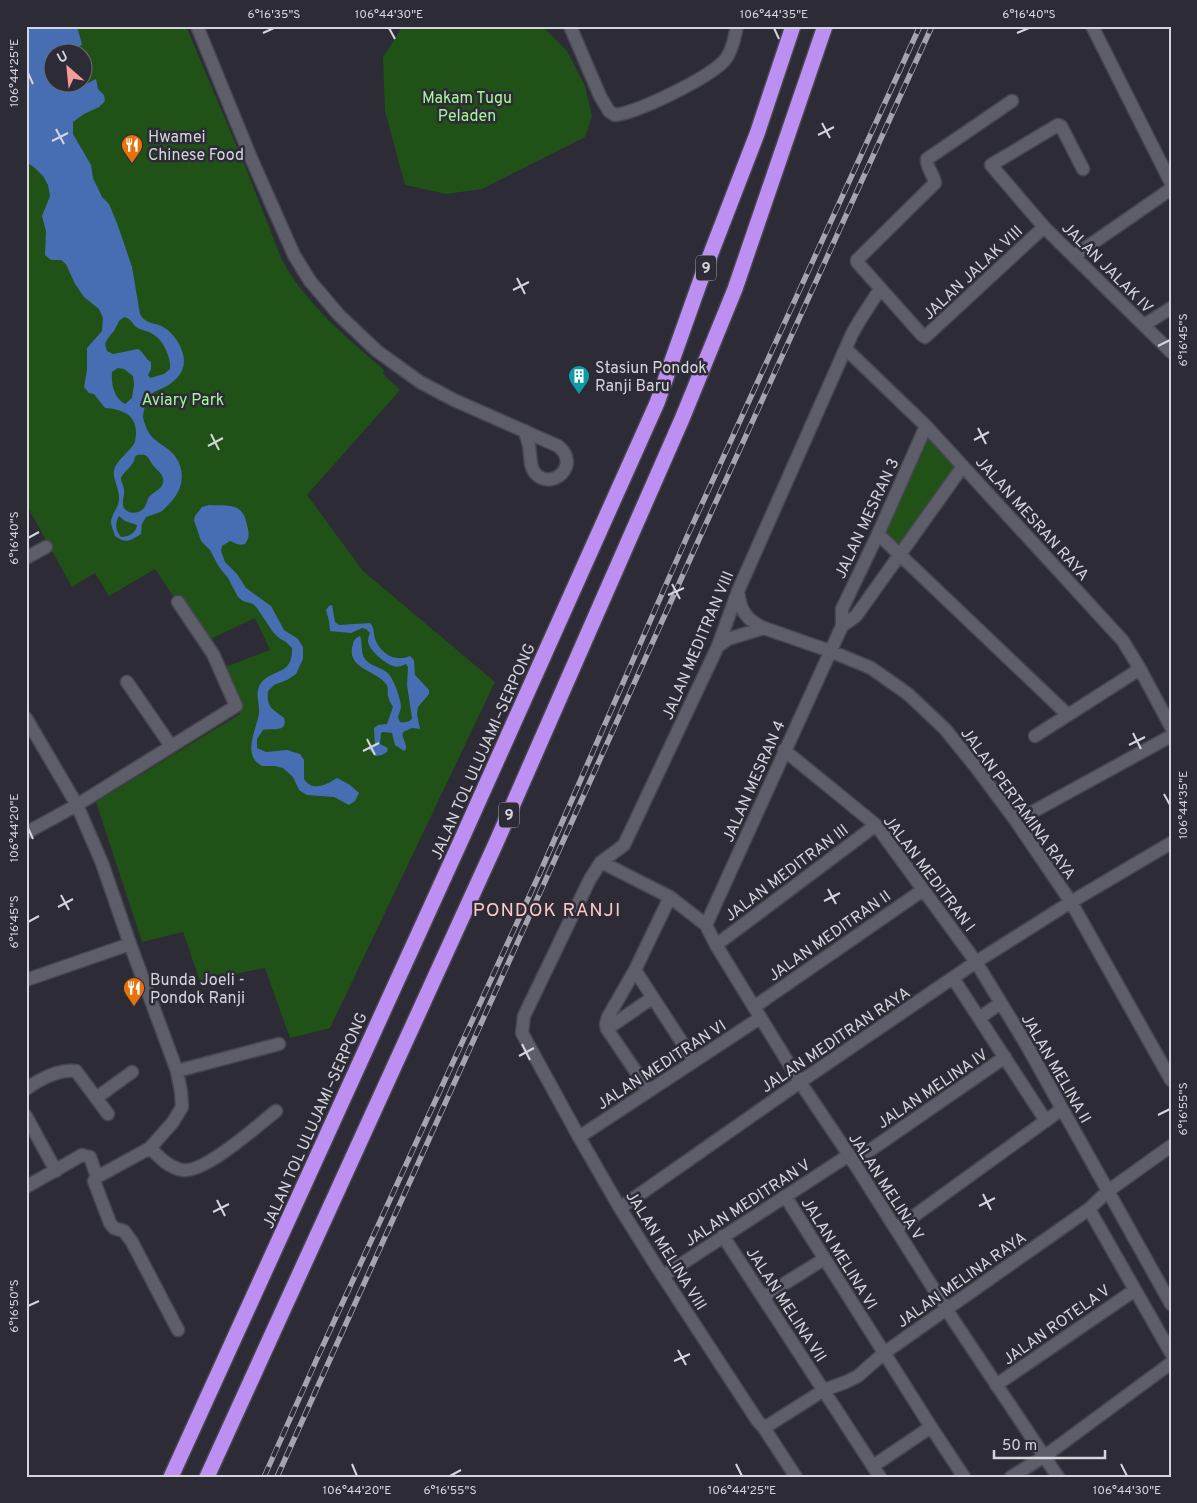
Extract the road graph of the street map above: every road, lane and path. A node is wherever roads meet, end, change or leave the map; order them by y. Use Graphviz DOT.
graph roads {
  1 [pos="197,26"];
  2 [pos="570,26"];
  3 [pos="737,26"];
  4 [pos="792,26"];
  5 [pos="825,26"];
  6 [pos="1092,26"];
  7 [pos="1012,101"];
  8 [pos="1083,169"];
  9 [pos="1171,183"];
  10 [pos="1171,189"];
  11 [pos="1044,227"];
  12 [pos="1074,256"];
  13 [pos="880,289"];
  14 [pos="1171,308"];
  15 [pos="1144,325"];
  16 [pos="846,349"];
  17 [pos="1171,352"];
  18 [pos="926,426"];
  19 [pos="525,431"];
  20 [pos="552,444"];
  21 [pos="531,461"];
  22 [pos="963,466"];
  23 [pos="878,534"];
  24 [pos="46,547"];
  25 [pos="899,554"];
  26 [pos="26,558"];
  27 [pos="738,591"];
  28 [pos="178,602"];
  29 [pos="842,626"];
  30 [pos="764,628"];
  31 [pos="718,646"];
  32 [pos="830,651"];
  33 [pos="1140,669"];
  34 [pos="127,682"];
  35 [pos="1068,715"];
  36 [pos="27,720"];
  37 [pos="1171,727"];
  38 [pos="1035,736"];
  39 [pos="1171,736"];
  40 [pos="171,746"];
  41 [pos="784,750"];
  42 [pos="77,805"];
  43 [pos="1016,820"];
  44 [pos="876,825"];
  45 [pos="26,833"];
  46 [pos="1171,843"];
  47 [pos="601,862"];
  48 [pos="923,890"];
  49 [pos="670,897"];
  50 [pos="1071,902"];
  51 [pos="706,925"];
  52 [pos="130,944"];
  53 [pos="716,945"];
  54 [pos="976,962"];
  55 [pos="635,970"];
  56 [pos="954,978"];
  57 [pos="26,980"];
  58 [pos="652,998"];
  59 [pos="1001,1003"];
  60 [pos="757,1012"];
  61 [pos="979,1018"];
  62 [pos="607,1029"];
  63 [pos="522,1033"];
  64 [pos="279,1044"];
  65 [pos="1005,1057"];
  66 [pos="694,1061"];
  67 [pos="177,1071"];
  68 [pos="132,1072"];
  69 [pos="1171,1080"];
  70 [pos="800,1082"];
  71 [pos="26,1089"];
  72 [pos="649,1091"];
  73 [pos="96,1098"];
  74 [pos="1062,1109"];
  75 [pos="276,1111"];
  76 [pos="108,1114"];
  77 [pos="26,1116"];
  78 [pos="1046,1121"];
  79 [pos="579,1137"];
  80 [pos="1171,1146"];
  81 [pos="150,1148"];
  82 [pos="851,1159"];
  83 [pos="56,1171"];
  84 [pos="97,1177"];
  85 [pos="26,1187"];
  86 [pos="1108,1191"];
  87 [pos="785,1196"];
  88 [pos="620,1208"];
  89 [pos="1089,1209"];
  90 [pos="896,1229"];
  91 [pos="723,1236"];
  92 [pos="824,1259"];
  93 [pos="663,1276"];
  94 [pos="1134,1290"];
  95 [pos="763,1297"];
  96 [pos="1171,1304"];
  97 [pos="946,1309"];
  98 [pos="178,1330"];
  99 [pos="884,1353"];
  100 [pos="1171,1353"];
  101 [pos="1171,1363"];
  102 [pos="996,1385"];
  103 [pos="824,1390"];
  104 [pos="931,1427"];
  105 [pos="764,1428"];
  106 [pos="1045,1456"];
  107 [pos="873,1466"];
  108 [pos="171,1477"];
  109 [pos="207,1477"];
  110 [pos="796,1477"];
  111 [pos="880,1477"];
  112 [pos="964,1477"];
  113 [pos="1012,1477"];
  114 [pos="1058,1477"];
  1 -- 19 [label="street"];
  2 -- 3 [label="street"];
  4 -- 108 [label="highway, JALAN TOL ULUJAMI–SERPONG / 9"];
  5 -- 109 [label="highway, 9"];
  6 -- 9 [label="street"];
  7 -- 13 [label="street"];
  8 -- 11 [label="street, JALAN JALAK IV"];
  10 -- 12 [label="street"];
  11 -- 12 [label="street, JALAN JALAK IV"];
  11 -- 13 [label="street, JALAN JALAK VIII"];
  12 -- 15 [label="street, JALAN JALAK IV"];
  13 -- 16 [label="street, JALAN MEDITRAN VIII"];
  14 -- 15 [label="street"];
  15 -- 17 [label="street, JALAN JALAK IV"];
  16 -- 18 [label="street, JALAN MESRAN RAYA"];
  16 -- 27 [label="street, JALAN MEDITRAN VIII"];
  18 -- 22 [label="street, JALAN MESRAN RAYA"];
  18 -- 23 [label="street, JALAN MESRAN 3"];
  19 -- 20 [label="street"];
  19 -- 21 [label="street"];
  20 -- 21 [label="street"];
  20 -- 21 [label="street"];
  22 -- 25 [label="street, JALAN MESRAN 3"];
  22 -- 33 [label="street, JALAN MESRAN RAYA"];
  23 -- 25 [label="street"];
  23 -- 29 [label="street, JALAN MESRAN 3"];
  24 -- 26 [label="street"];
  25 -- 29 [label="street, JALAN MESRAN 3"];
  25 -- 35 [label="street"];
  27 -- 30 [label="street, JALAN PERTAMINA RAYA"];
  27 -- 31 [label="street, JALAN MEDITRAN VIII"];
  28 -- 40 [label="street"];
  29 -- 32 [label="street, JALAN MESRAN 3"];
  30 -- 31 [label="street"];
  30 -- 32 [label="street, JALAN PERTAMINA RAYA"];
  31 -- 47 [label="street, JALAN MEDITRAN VIII"];
  32 -- 41 [label="street, JALAN MESRAN 4"];
  32 -- 43 [label="street, JALAN PERTAMINA RAYA"];
  33 -- 35 [label="street"];
  33 -- 37 [label="street, JALAN MESRAN RAYA"];
  34 -- 40 [label="street"];
  35 -- 38 [label="street"];
  36 -- 42 [label="street"];
  39 -- 43 [label="street"];
  40 -- 42 [label="street"];
  41 -- 44 [label="street, JALAN MEDITRAN I"];
  41 -- 51 [label="street, JALAN MESRAN 4"];
  42 -- 45 [label="street"];
  42 -- 52 [label="street"];
  43 -- 50 [label="street, JALAN PERTAMINA RAYA"];
  44 -- 48 [label="street, JALAN MEDITRAN I"];
  44 -- 53 [label="street, JALAN MEDITRAN III"];
  46 -- 50 [label="street"];
  47 -- 49 [label="street"];
  47 -- 63 [label="street, JALAN MEDITRAN VIII"];
  48 -- 54 [label="street, JALAN MEDITRAN I"];
  48 -- 60 [label="street, JALAN MEDITRAN II"];
  49 -- 51 [label="street"];
  49 -- 55 [label="street"];
  50 -- 54 [label="street, JALAN MEDITRAN RAYA"];
  50 -- 69 [label="street, JALAN PERTAMINA RAYA"];
  51 -- 53 [label="street, JALAN MELINA V"];
  52 -- 57 [label="street"];
  52 -- 67 [label="street"];
  53 -- 60 [label="street, JALAN MELINA V"];
  54 -- 56 [label="street, JALAN MEDITRAN RAYA"];
  54 -- 59 [label="street, JALAN MELINA II"];
  55 -- 58 [label="street"];
  55 -- 62 [label="street"];
  56 -- 61 [label="street"];
  56 -- 70 [label="street, JALAN MEDITRAN RAYA"];
  58 -- 62 [label="street"];
  58 -- 66 [label="street"];
  59 -- 61 [label="street"];
  59 -- 74 [label="street, JALAN MELINA II"];
  60 -- 66 [label="street, JALAN MEDITRAN VI"];
  60 -- 70 [label="street, JALAN MELINA V"];
  61 -- 65 [label="street"];
  62 -- 72 [label="street"];
  63 -- 79 [label="street, JALAN MELINA VIII"];
  64 -- 67 [label="street"];
  65 -- 78 [label="street"];
  65 -- 82 [label="street, JALAN MELINA IV"];
  66 -- 72 [label="street, JALAN MEDITRAN VI"];
  67 -- 81 [label="street"];
  68 -- 73 [label="street"];
  70 -- 82 [label="street, JALAN MELINA V"];
  70 -- 88 [label="street, JALAN MEDITRAN RAYA"];
  71 -- 73 [label="street"];
  72 -- 79 [label="street, JALAN MEDITRAN VI"];
  73 -- 76 [label="street"];
  74 -- 78 [label="street"];
  74 -- 86 [label="street, JALAN MELINA II"];
  75 -- 81 [label="street"];
  77 -- 83 [label="street"];
  78 -- 90 [label="street"];
  79 -- 88 [label="street, JALAN MELINA VIII"];
  80 -- 86 [label="street, JALAN MELINA RAYA"];
  81 -- 84 [label="street"];
  82 -- 87 [label="street, JALAN MEDITRAN V"];
  82 -- 90 [label="street, JALAN MELINA V"];
  83 -- 84 [label="street"];
  83 -- 85 [label="street"];
  84 -- 98 [label="street"];
  86 -- 89 [label="street, JALAN MELINA RAYA"];
  86 -- 96 [label="street, JALAN MELINA II"];
  87 -- 91 [label="street, JALAN MEDITRAN V"];
  87 -- 92 [label="street, JALAN MELINA VI"];
  88 -- 93 [label="street, JALAN MELINA VIII"];
  89 -- 94 [label="street"];
  89 -- 97 [label="street, JALAN MELINA RAYA"];
  90 -- 97 [label="street, JALAN MELINA V"];
  91 -- 93 [label="street, JALAN MEDITRAN V"];
  91 -- 95 [label="street, JALAN MELINA VII"];
  92 -- 95 [label="street"];
  92 -- 99 [label="street, JALAN MELINA VI"];
  93 -- 105 [label="street, JALAN MELINA VIII"];
  94 -- 100 [label="street"];
  94 -- 102 [label="street, JALAN ROTELA V"];
  95 -- 103 [label="street, JALAN MELINA VII"];
  97 -- 99 [label="street, JALAN MELINA RAYA"];
  97 -- 102 [label="street, JALAN MELINA V"];
  99 -- 103 [label="street, JALAN MELINA RAYA"];
  99 -- 104 [label="street, JALAN MELINA VI"];
  101 -- 106 [label="street"];
  102 -- 106 [label="street, JALAN MELINA V"];
  103 -- 105 [label="street, JALAN MELINA RAYA"];
  103 -- 107 [label="street, JALAN MELINA VII"];
  104 -- 107 [label="street"];
  104 -- 112 [label="street, JALAN MELINA VI"];
  105 -- 110 [label="street, JALAN MELINA VIII"];
  106 -- 113 [label="street"];
  106 -- 114 [label="street, JALAN MELINA V"];
  107 -- 111 [label="street, JALAN MELINA VII"];
}
